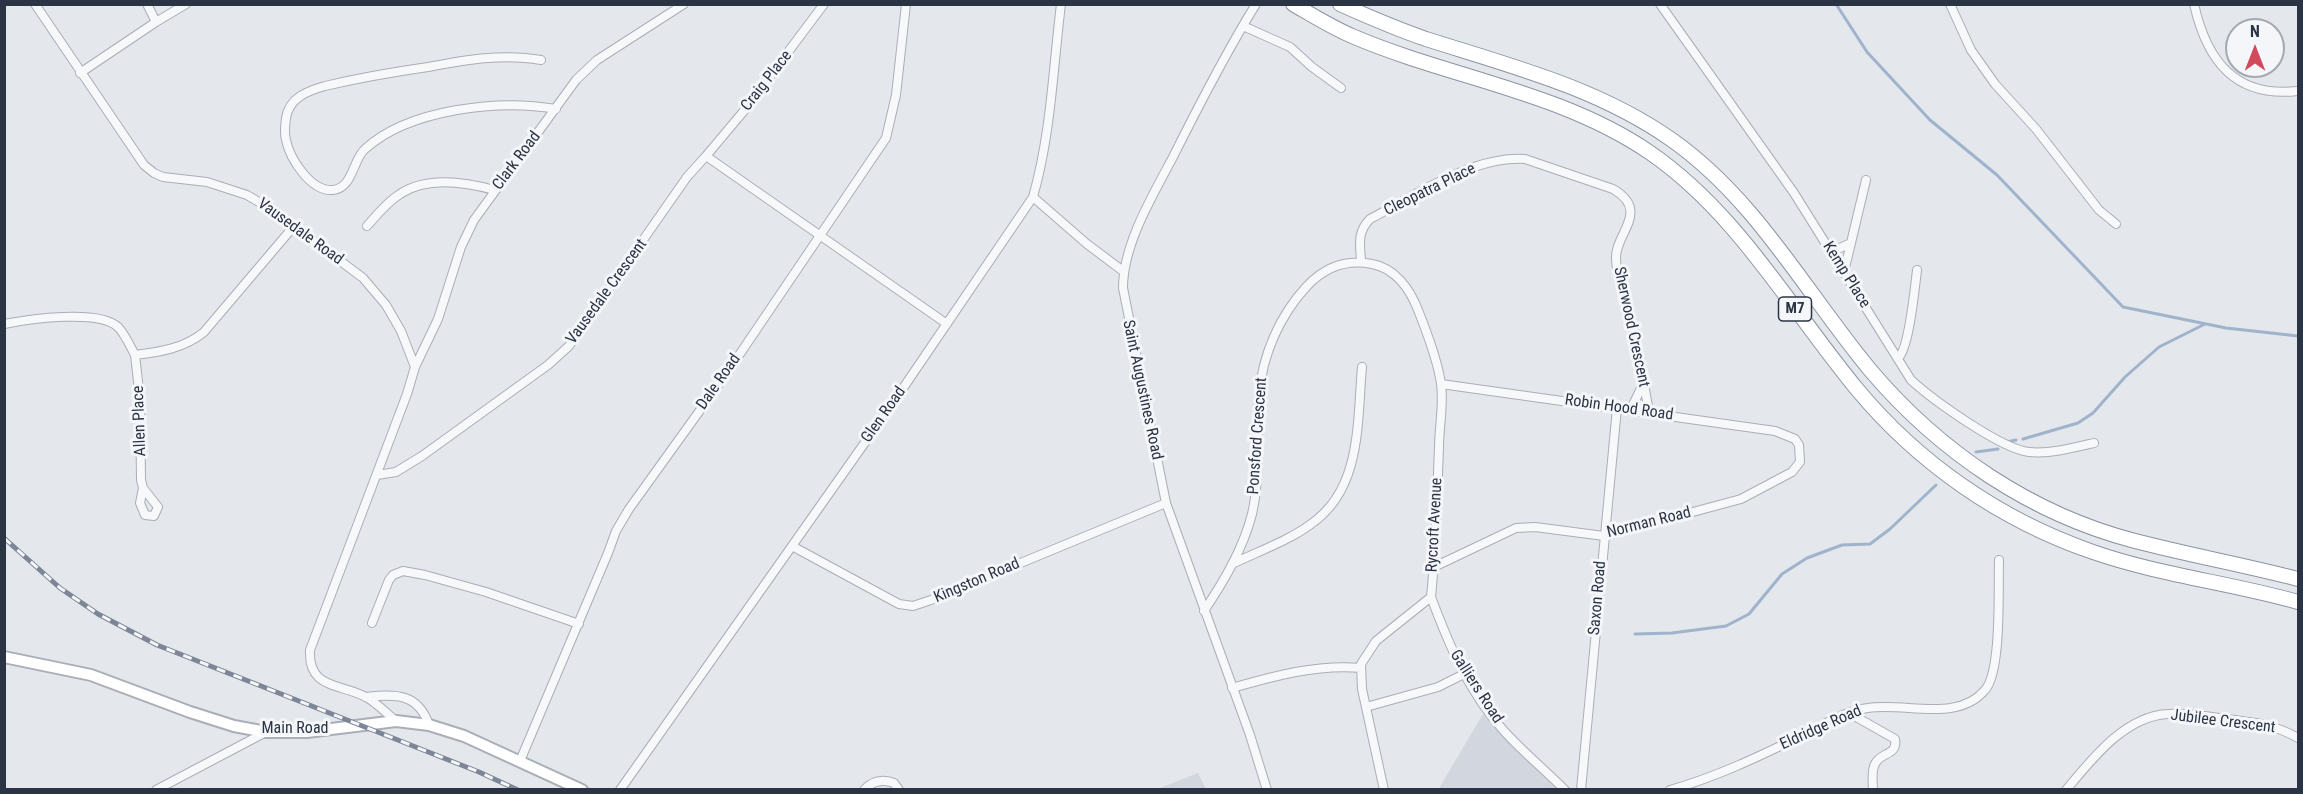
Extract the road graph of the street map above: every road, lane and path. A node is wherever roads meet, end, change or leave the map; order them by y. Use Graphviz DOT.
graph roads {
  1 [pos="35,4"];
  2 [pos="147,4"];
  3 [pos="186,4"];
  4 [pos="684,4"];
  5 [pos="824,4"];
  6 [pos="906,4"];
  7 [pos="1061,4"];
  8 [pos="1256,4"];
  9 [pos="1293,4"];
  10 [pos="1340,4"];
  11 [pos="1660,4"];
  12 [pos="1950,4"];
  13 [pos="2194,4"];
  14 [pos="156,22"];
  15 [pos="1243,26"];
  16 [pos="541,60"];
  17 [pos="80,73"];
  18 [pos="1341,88"];
  19 [pos="2298,91"];
  20 [pos="556,109"];
  21 [pos="706,156"];
  22 [pos="1866,180"];
  23 [pos="494,190"];
  24 [pos="1033,197"];
  25 [pos="1629,208"];
  26 [pos="2116,224"];
  27 [pos="294,226"];
  28 [pos="367,226"];
  29 [pos="821,236"];
  30 [pos="1851,243"];
  31 [pos="1831,252"];
  32 [pos="1360,261"];
  33 [pos="1917,270"];
  34 [pos="1123,271"];
  35 [pos="1844,272"];
  36 [pos="4,324"];
  37 [pos="947,324"];
  38 [pos="135,355"];
  39 [pos="1898,358"];
  40 [pos="415,367"];
  41 [pos="1362,367"];
  42 [pos="1643,382"];
  43 [pos="1441,384"];
  44 [pos="1617,408"];
  45 [pos="1631,409"];
  46 [pos="1649,412"];
  47 [pos="1795,439"];
  48 [pos="2094,443"];
  49 [pos="377,474"];
  50 [pos="143,488"];
  51 [pos="1166,502"];
  52 [pos="1604,536"];
  53 [pos="792,546"];
  54 [pos="1999,560"];
  55 [pos="1232,564"];
  56 [pos="1434,567"];
  57 [pos="2298,579"];
  58 [pos="1431,597"];
  59 [pos="2298,602"];
  60 [pos="1204,611"];
  61 [pos="372,623"];
  62 [pos="579,624"];
  63 [pos="4,657"];
  64 [pos="1361,668"];
  65 [pos="1464,674"];
  66 [pos="1232,688"];
  67 [pos="366,697"];
  68 [pos="1366,707"];
  69 [pos="1849,713"];
  70 [pos="396,721"];
  71 [pos="429,725"];
  72 [pos="266,732"];
  73 [pos="2298,738"];
  74 [pos="520,761"];
  75 [pos="156,789"];
  76 [pos="582,789"];
  77 [pos="620,789"];
  78 [pos="864,789"];
  79 [pos="898,789"];
  80 [pos="1267,789"];
  81 [pos="1384,789"];
  82 [pos="1565,789"];
  83 [pos="1581,789"];
  84 [pos="1670,789"];
  85 [pos="1873,789"];
  86 [pos="2066,789"];
  1 -- 17 [label="street, Vausedale Road"];
  2 -- 14 [label="street"];
  3 -- 14 [label="street"];
  4 -- 20 [label="street, Clark Road"];
  5 -- 21 [label="street, Craig Place"];
  6 -- 29 [label="street, Dale Road"];
  7 -- 24 [label="street, Glen Road"];
  8 -- 15 [label="street, Saint Augustines Road"];
  9 -- 59 [label="highway, M7"];
  10 -- 57 [label="highway, M7"];
  11 -- 31 [label="street, Kemp Place"];
  12 -- 26 [label="street"];
  13 -- 19 [label="street"];
  14 -- 17 [label="street"];
  15 -- 18 [label="street"];
  15 -- 34 [label="street, Saint Augustines Road"];
  16 -- 20 [label="street"];
  17 -- 27 [label="street, Vausedale Road"];
  20 -- 23 [label="street, Clark Road"];
  21 -- 29 [label="street"];
  21 -- 49 [label="street, Vausedale Crescent"];
  22 -- 30 [label="street"];
  23 -- 28 [label="street"];
  23 -- 40 [label="street, Clark Road"];
  24 -- 34 [label="street"];
  24 -- 37 [label="street, Glen Road"];
  25 -- 32 [label="street, Cleopatra Place"];
  25 -- 42 [label="street, Sherwood Crescent"];
  27 -- 38 [label="street"];
  27 -- 40 [label="street, Vausedale Road"];
  29 -- 37 [label="street"];
  29 -- 62 [label="street, Dale Road"];
  30 -- 31 [label="street"];
  30 -- 35 [label="street"];
  31 -- 35 [label="street, Kemp Place"];
  32 -- 43 [label="street, Rycroft Avenue"];
  32 -- 55 [label="street, Ponsford Crescent"];
  33 -- 39 [label="street"];
  34 -- 51 [label="street, Saint Augustines Road"];
  35 -- 39 [label="street, Kemp Place"];
  36 -- 38 [label="street"];
  37 -- 53 [label="street, Glen Road"];
  38 -- 50 [label="street, Allen Place"];
  39 -- 48 [label="street, Kemp Place"];
  40 -- 49 [label="street"];
  41 -- 55 [label="street"];
  42 -- 45 [label="street"];
  42 -- 46 [label="street, Sherwood Crescent"];
  43 -- 44 [label="street, Robin Hood Road"];
  43 -- 56 [label="street, Rycroft Avenue"];
  44 -- 45 [label="street, Robin Hood Road"];
  44 -- 52 [label="street, Saxon Road"];
  45 -- 46 [label="street, Robin Hood Road"];
  46 -- 47 [label="street, Robin Hood Road"];
  47 -- 52 [label="street, Norman Road"];
  49 -- 67 [label="street"];
  51 -- 53 [label="street, Kingston Road"];
  51 -- 60 [label="street, Saint Augustines Road"];
  52 -- 56 [label="street, Norman Road"];
  52 -- 83 [label="street, Saxon Road"];
  53 -- 77 [label="street, Glen Road"];
  54 -- 69 [label="street, Eldridge Road"];
  55 -- 60 [label="street, Ponsford Crescent"];
  56 -- 58 [label="street, Rycroft Avenue"];
  58 -- 64 [label="street"];
  58 -- 65 [label="street, Galliers Road"];
  60 -- 66 [label="street, Saint Augustines Road"];
  61 -- 62 [label="street"];
  62 -- 74 [label="street, Dale Road"];
  63 -- 72 [label="main road, Main Road"];
  64 -- 66 [label="street"];
  64 -- 68 [label="street"];
  65 -- 68 [label="street"];
  65 -- 82 [label="street, Galliers Road"];
  66 -- 80 [label="street, Saint Augustines Road"];
  67 -- 70 [label="street"];
  67 -- 71 [label="street"];
  68 -- 81 [label="street"];
  69 -- 84 [label="street, Eldridge Road"];
  69 -- 85 [label="street"];
  70 -- 71 [label="main road, Main Road"];
  70 -- 72 [label="main road, Main Road"];
  71 -- 74 [label="main road, Main Road"];
  72 -- 75 [label="street"];
  73 -- 86 [label="street, Jubilee Crescent"];
  74 -- 76 [label="main road, Main Road"];
  78 -- 79 [label="street"];
}
